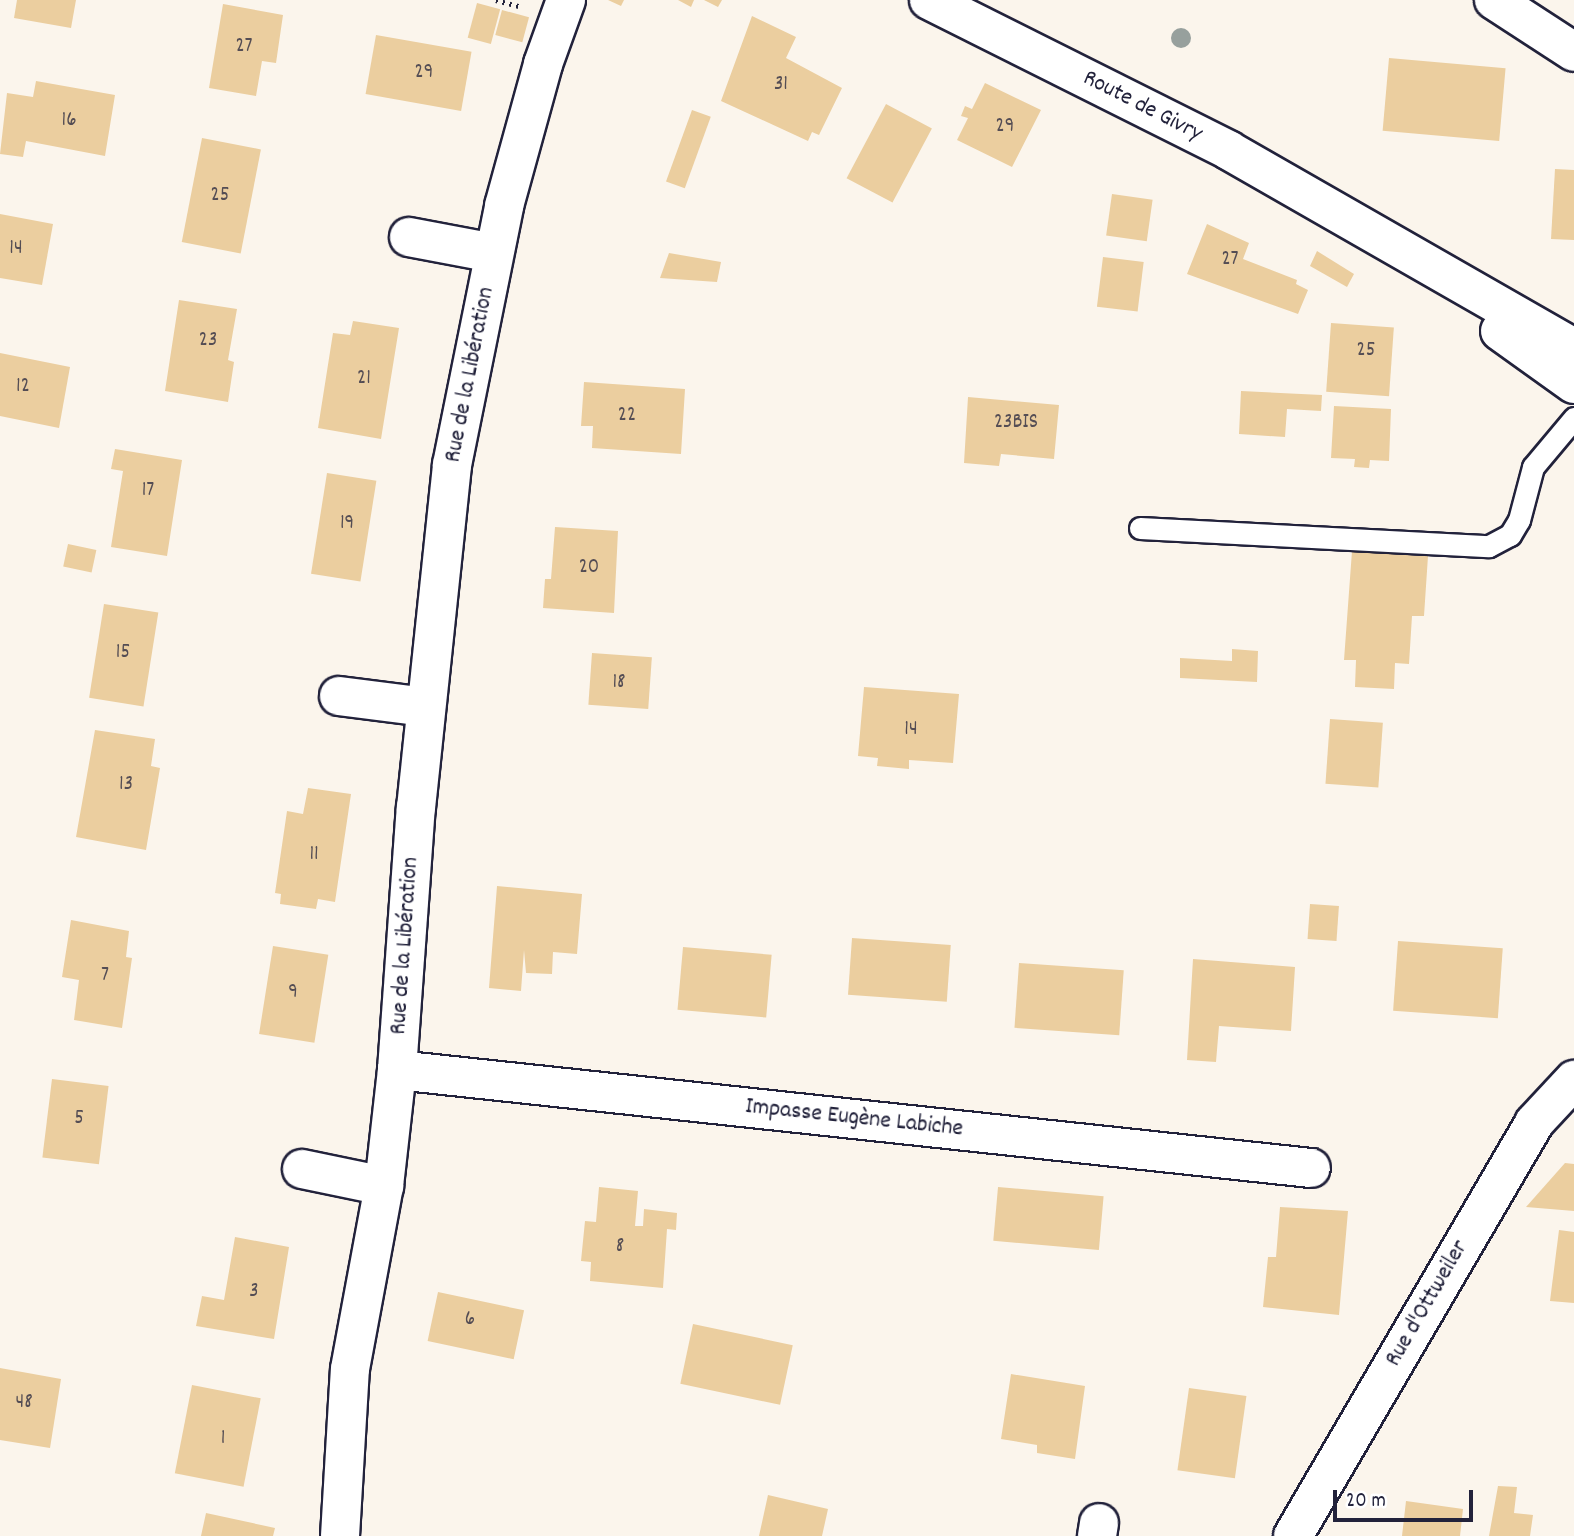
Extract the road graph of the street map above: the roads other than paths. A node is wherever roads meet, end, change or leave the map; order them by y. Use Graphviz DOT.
graph roads {
  1 [pos="566,0"];
  2 [pos="929,0"];
  3 [pos="1494,0"];
  4 [pos="1574,52"];
  5 [pos="1350,224"];
  6 [pos="409,237"];
  7 [pos="494,253"];
  8 [pos="1574,348"];
  9 [pos="1574,384"];
  10 [pos="1574,418"];
  11 [pos="1140,528"];
  12 [pos="338,696"];
  13 [pos="425,707"];
  14 [pos="397,1070"];
  15 [pos="1574,1080"];
  16 [pos="1311,1168"];
  17 [pos="302,1169"];
  18 [pos="384,1186"];
  19 [pos="340,1536"];
  20 [pos="1293,1536"];
  1 -- 7 [label="street, Rue de la Libération"];
  2 -- 5 [label="street, Route de Givry"];
  3 -- 4 [label="street"];
  5 -- 8 [label="street, Route de Givry"];
  5 -- 9 [label="street, Route de Givry"];
  6 -- 7 [label="street, Rue de la Libération"];
  7 -- 13 [label="street, Rue de la Libération"];
  10 -- 11 [label="lane"];
  12 -- 13 [label="street"];
  13 -- 14 [label="street, Rue de la Libération"];
  14 -- 16 [label="street, Impasse Eugène Labiche"];
  14 -- 18 [label="street, Rue de la Libération"];
  15 -- 20 [label="street, Rue d'Ottweiler"];
  17 -- 18 [label="street"];
  18 -- 19 [label="street, Rue de la Libération"];
}
